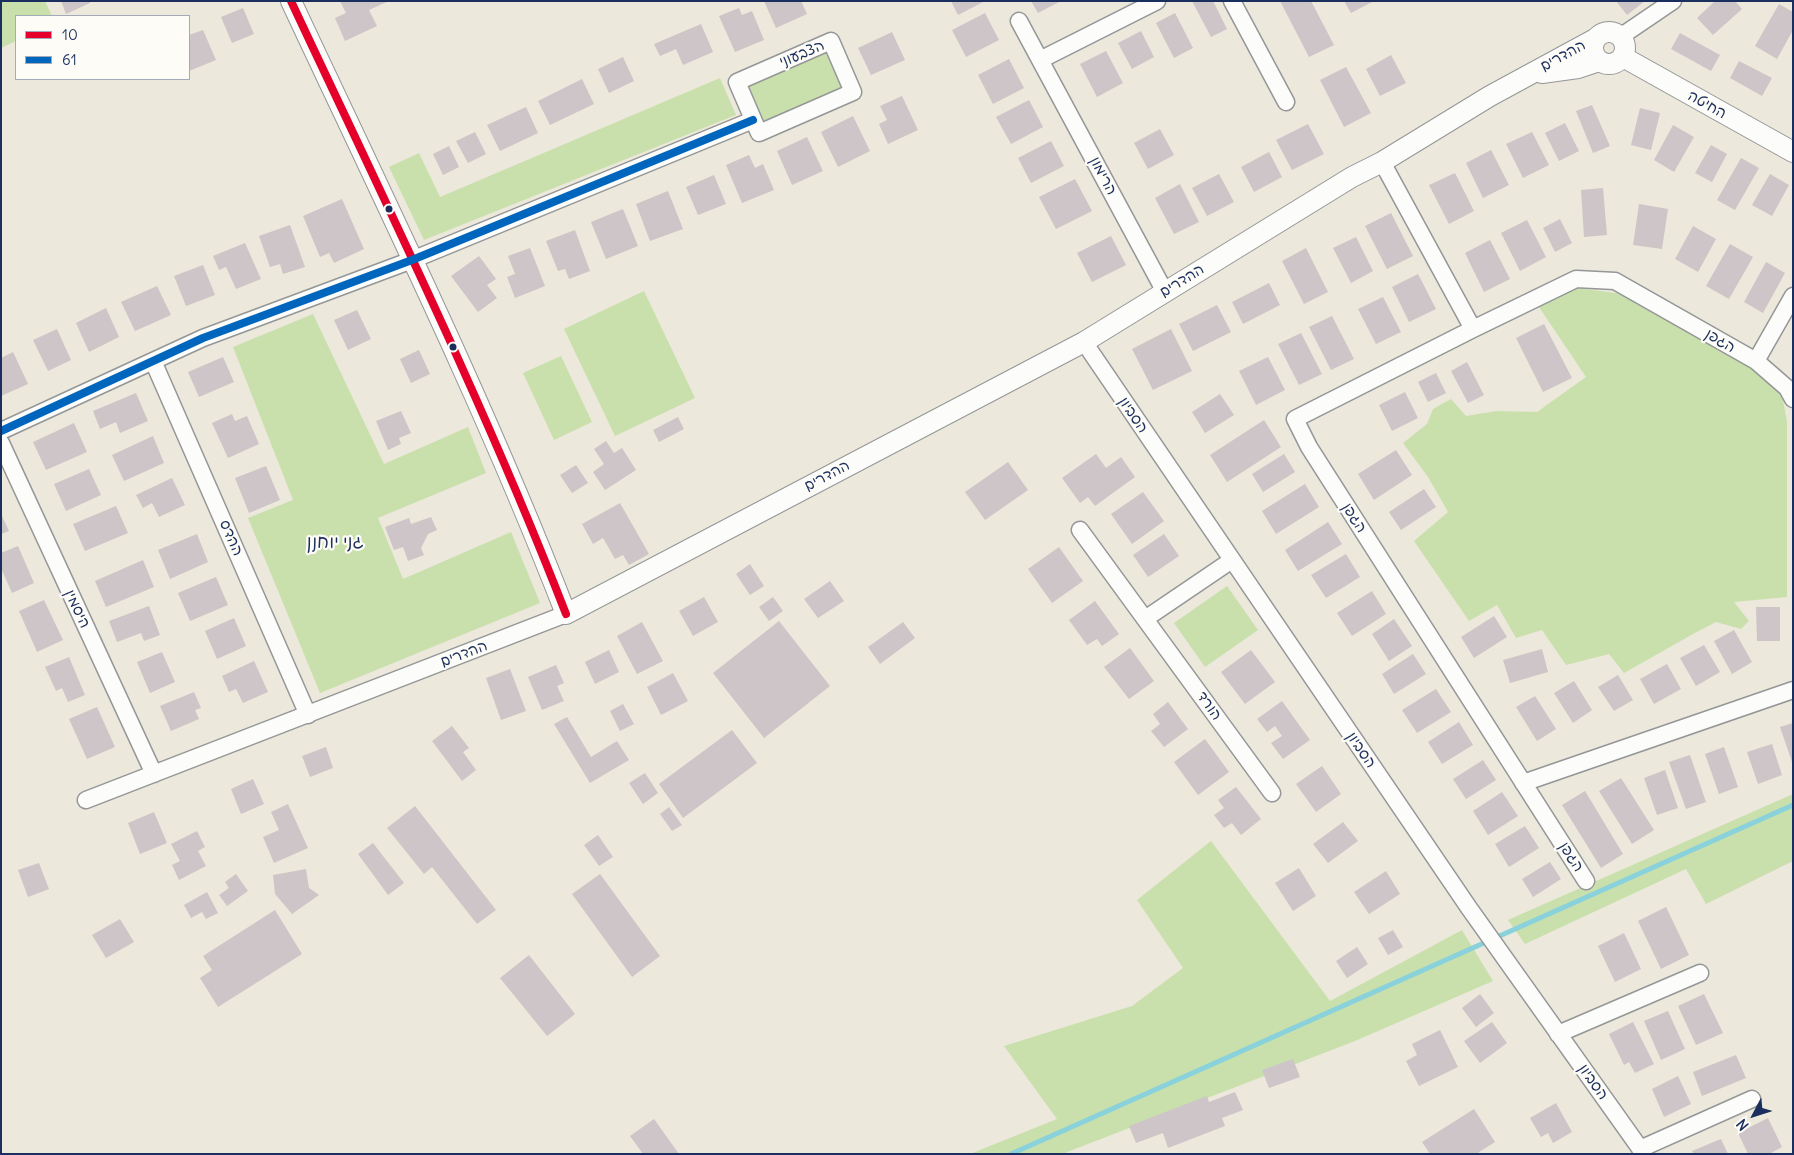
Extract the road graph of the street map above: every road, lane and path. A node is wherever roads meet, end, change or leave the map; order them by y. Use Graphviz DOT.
graph roads {
  1 [pos="291,1"];
  2 [pos="1157,1"];
  3 [pos="1232,1"];
  4 [pos="1673,1"];
  5 [pos="1019,21"];
  6 [pos="1595,39"];
  7 [pos="1621,47"];
  8 [pos="1040,60"];
  9 [pos="1599,61"];
  10 [pos="1530,74"];
  11 [pos="1286,102"];
  12 [pos="753,120"];
  13 [pos="1793,152"];
  14 [pos="1382,162"];
  15 [pos="412,260"];
  16 [pos="1165,292"];
  17 [pos="1793,296"];
  18 [pos="1473,329"];
  19 [pos="1084,342"];
  20 [pos="154,361"];
  21 [pos="1756,361"];
  22 [pos="1793,399"];
  23 [pos="1,430"];
  24 [pos="1,443"];
  25 [pos="1080,530"];
  26 [pos="1232,560"];
  27 [pos="566,614"];
  28 [pos="1145,619"];
  29 [pos="1793,690"];
  30 [pos="308,715"];
  31 [pos="154,774"];
  32 [pos="1523,783"];
  33 [pos="1272,793"];
  34 [pos="86,800"];
  35 [pos="1586,881"];
  36 [pos="1700,973"];
  37 [pos="1558,1034"];
  38 [pos="1752,1099"];
  39 [pos="1642,1151"];
  1 -- 15 [label="main road"];
  2 -- 8 [label="street"];
  3 -- 11 [label="street"];
  4 -- 7 [label="street"];
  5 -- 8 [label="street, הרימון"];
  6 -- 7 [label="main road"];
  6 -- 9 [label="main road"];
  6 -- 10 [label="main road, ההדרים"];
  7 -- 9 [label="main road"];
  7 -- 13 [label="main road, החיטה"];
  8 -- 16 [label="street, הרימון"];
  9 -- 10 [label="main road, ההדרים"];
  10 -- 14 [label="main road, ההדרים"];
  12 -- 12 [label="street, הצבעוני"];
  12 -- 15 [label="street"];
  14 -- 16 [label="main road, ההדרים"];
  14 -- 18 [label="street"];
  15 -- 20 [label="street"];
  15 -- 27 [label="main road"];
  16 -- 19 [label="main road, ההדרים"];
  17 -- 21 [label="street"];
  18 -- 21 [label="street, הגפן"];
  18 -- 32 [label="street, הגפן"];
  19 -- 26 [label="street, הסביון"];
  19 -- 27 [label="main road, ההדרים"];
  20 -- 23 [label="street"];
  20 -- 30 [label="street, ההדס"];
  21 -- 22 [label="street, הגפן"];
  24 -- 31 [label="street, היסמין"];
  25 -- 28 [label="street, הורד"];
  26 -- 28 [label="street"];
  26 -- 37 [label="street, הסביון"];
  27 -- 30 [label="street, ההדרים"];
  28 -- 33 [label="street, הורד"];
  29 -- 32 [label="street"];
  30 -- 31 [label="street, ההדרים"];
  31 -- 34 [label="street, ההדרים"];
  32 -- 35 [label="street, הגפן"];
  36 -- 37 [label="street"];
  37 -- 39 [label="street, הסביון"];
  38 -- 39 [label="street"];
}
